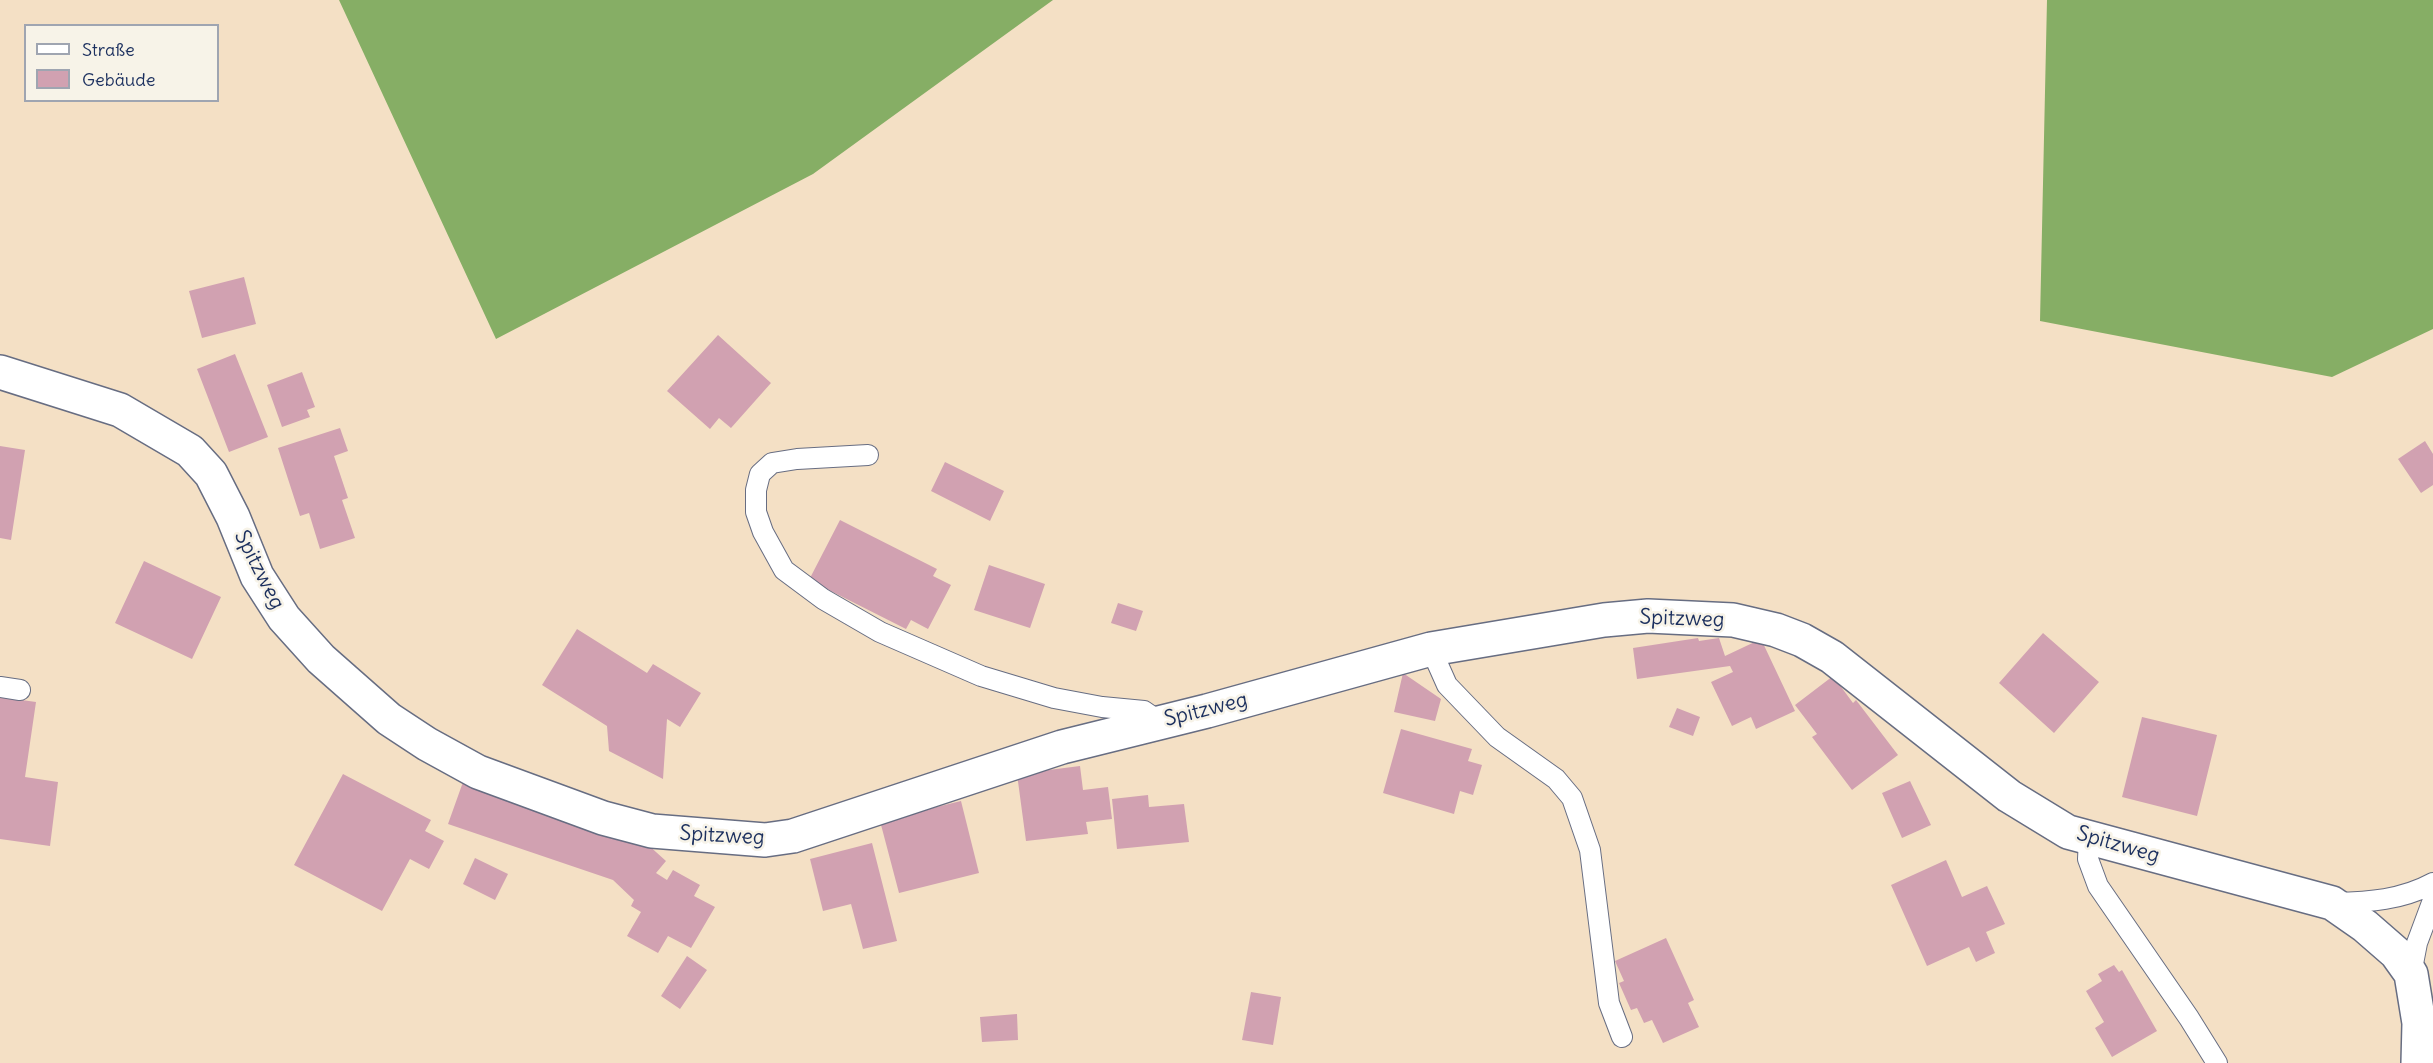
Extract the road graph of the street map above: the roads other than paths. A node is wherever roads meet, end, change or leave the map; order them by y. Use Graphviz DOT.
graph roads {
  1 [pos="0,372"];
  2 [pos="868,455"];
  3 [pos="1431,650"];
  4 [pos="1160,722"];
  5 [pos="2089,838"];
  6 [pos="2433,883"];
  7 [pos="2433,900"];
  8 [pos="2332,903"];
  9 [pos="2411,974"];
  10 [pos="1622,1037"];
  11 [pos="2217,1063"];
  12 [pos="2418,1063"];
  1 -- 4 [label="street, Spitzweg"];
  2 -- 4 [label="lane"];
  3 -- 4 [label="street, Spitzweg"];
  3 -- 5 [label="street, Spitzweg"];
  3 -- 10 [label="lane"];
  5 -- 8 [label="street, Spitzweg"];
  5 -- 11 [label="lane"];
  6 -- 8 [label="lane"];
  7 -- 9 [label="lane"];
  8 -- 9 [label="street, Spitzweg"];
  9 -- 12 [label="street, Spitzweg"];
}
